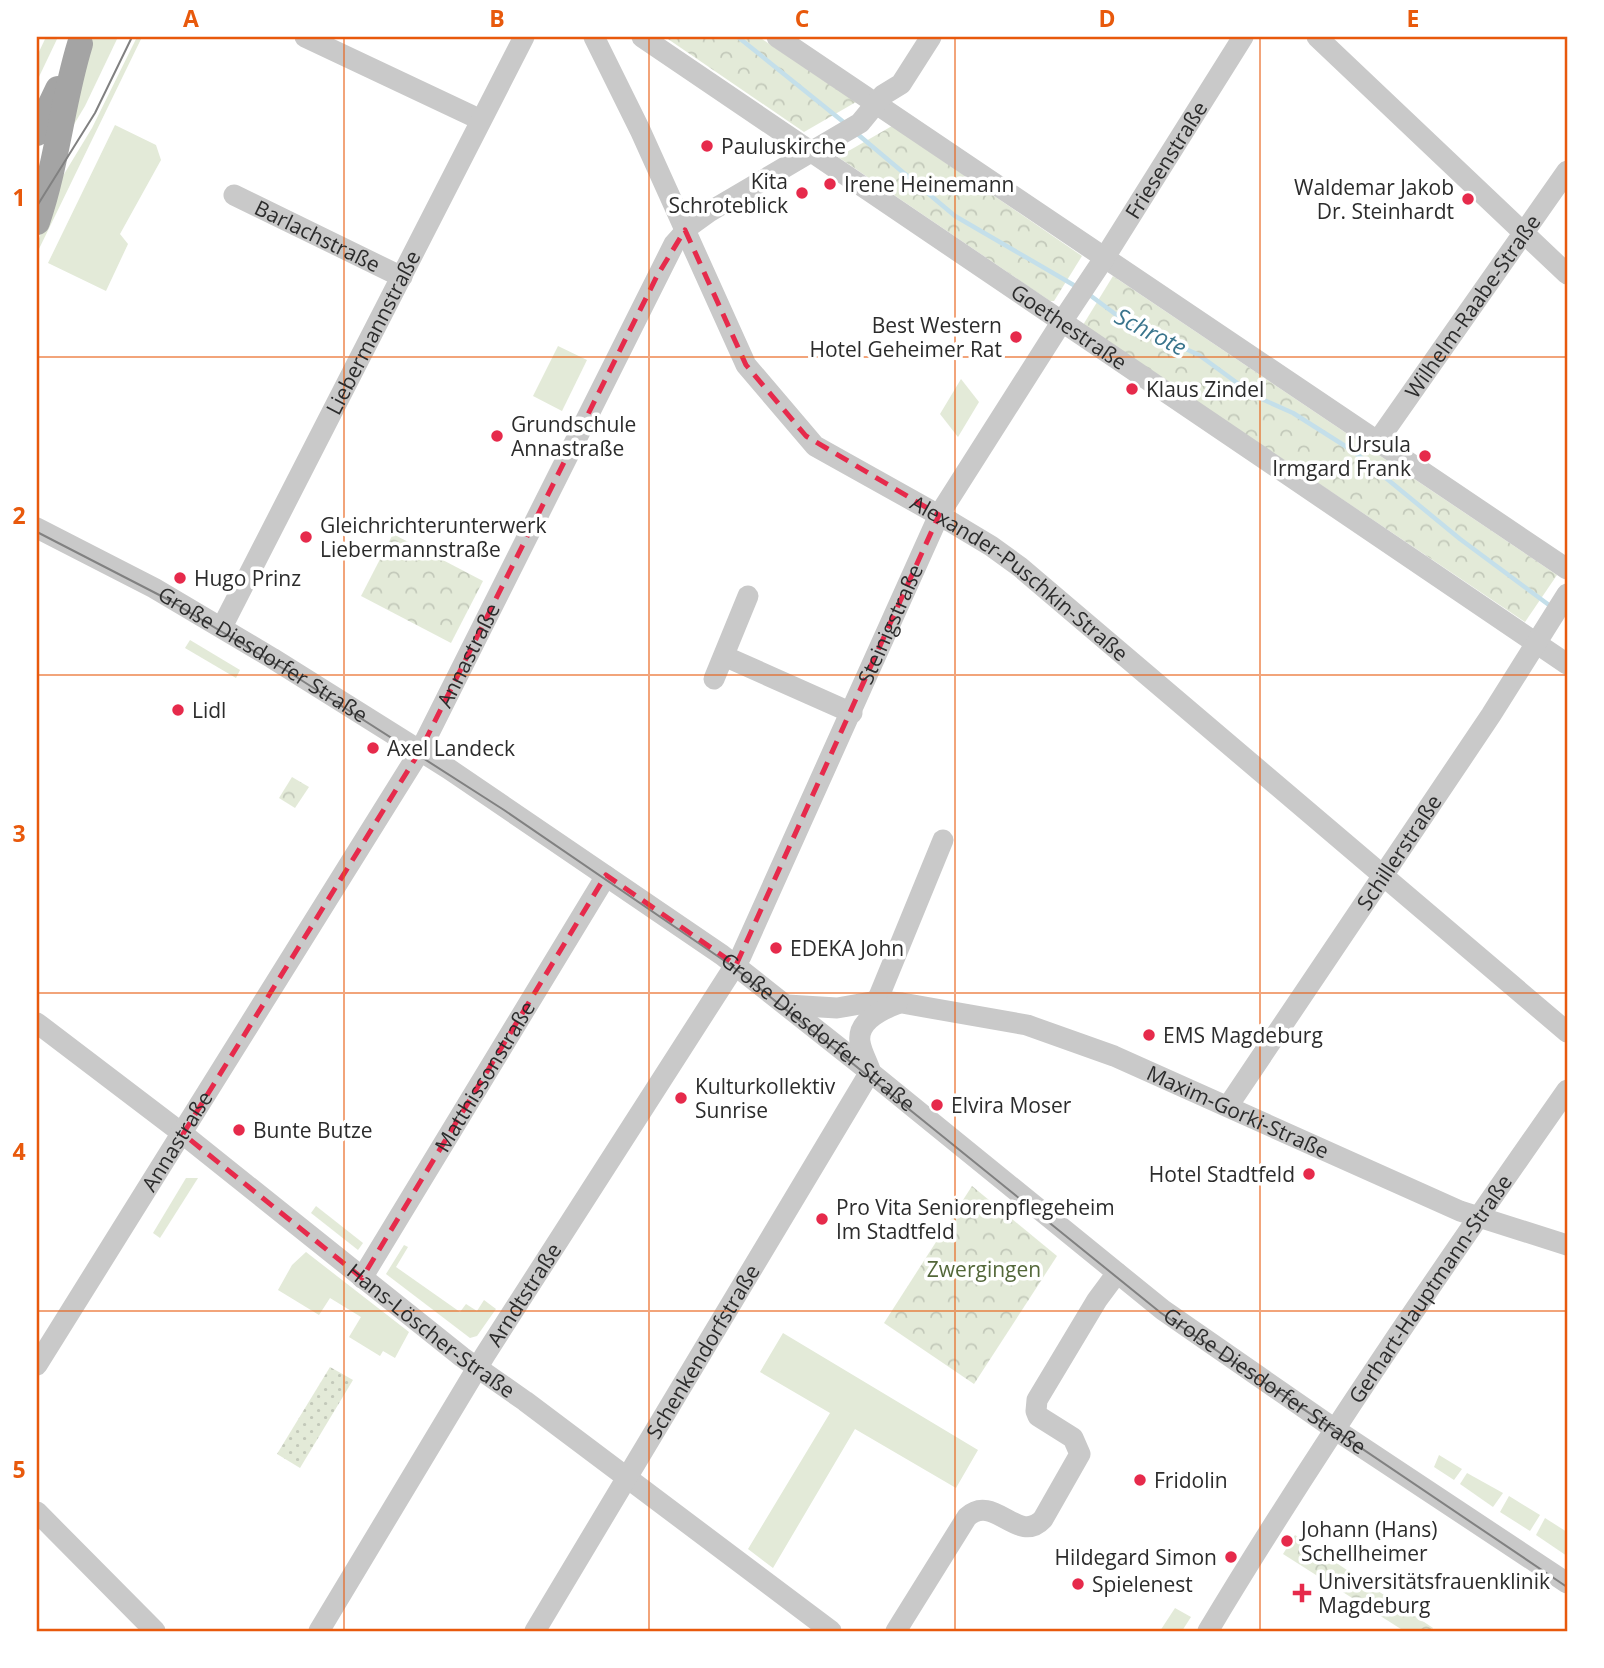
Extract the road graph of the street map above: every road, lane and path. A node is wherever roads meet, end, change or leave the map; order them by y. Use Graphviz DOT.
graph roads {
  1 [pos="306,37"];
  2 [pos="524,37"];
  3 [pos="594,37"];
  4 [pos="642,37"];
  5 [pos="777,37"];
  6 [pos="931,37"];
  7 [pos="1242,37"];
  8 [pos="1317,37"];
  9 [pos="82,40"];
  10 [pos="877,103"];
  11 [pos="481,120"];
  12 [pos="37,133"];
  13 [pos="812,152"];
  14 [pos="1567,171"];
  15 [pos="234,195"];
  16 [pos="37,222"];
  17 [pos="685,230"];
  18 [pos="1523,234"];
  19 [pos="1105,257"];
  20 [pos="1567,274"];
  21 [pos="402,276"];
  22 [pos="1076,300"];
  23 [pos="1061,323"];
  24 [pos="1377,442"];
  25 [pos="939,515"];
  26 [pos="37,528"];
  27 [pos="1567,569"];
  28 [pos="748,596"];
  29 [pos="1565,597"];
  30 [pos="222,627"];
  31 [pos="1536,643"];
  32 [pos="724,656"];
  33 [pos="1567,664"];
  34 [pos="715,679"];
  35 [pos="852,713"];
  36 [pos="420,751"];
  37 [pos="943,840"];
  38 [pos="1383,875"];
  39 [pos="606,876"];
  40 [pos="736,965"];
  41 [pos="877,1001"];
  42 [pos="902,1003"];
  43 [pos="787,1005"];
  44 [pos="37,1023"];
  45 [pos="1567,1032"];
  46 [pos="870,1072"];
  47 [pos="1567,1090"];
  48 [pos="1228,1107"];
  49 [pos="183,1134"];
  50 [pos="1478,1217"];
  51 [pos="1567,1245"];
  52 [pos="1116,1273"];
  53 [pos="362,1278"];
  54 [pos="37,1365"];
  55 [pos="478,1368"];
  56 [pos="1336,1430"];
  57 [pos="627,1477"];
  58 [pos="37,1512"];
  59 [pos="1567,1583"];
  60 [pos="155,1631"];
  61 [pos="320,1631"];
  62 [pos="535,1631"];
  63 [pos="831,1631"];
  64 [pos="896,1631"];
  65 [pos="1208,1631"];
  1 -- 11 [label="street"];
  2 -- 11 [label="street, Liebermannstraße"];
  3 -- 17 [label="street, Alexander-Puschkin-Straße"];
  4 -- 13 [label="street, Goethestraße"];
  5 -- 10 [label="street"];
  6 -- 10 [label="street, Annastraße"];
  7 -- 19 [label="street, Friesenstraße"];
  8 -- 18 [label="street"];
  9 -- 12 [label="main road"];
  9 -- 16 [label="main road"];
  10 -- 13 [label="street, Annastraße"];
  10 -- 19 [label="street"];
  11 -- 21 [label="street, Liebermannstraße"];
  13 -- 17 [label="street, Annastraße"];
  13 -- 23 [label="street, Goethestraße"];
  14 -- 18 [label="street, Wilhelm-Raabe-Straße"];
  15 -- 21 [label="street, Barlachstraße"];
  17 -- 25 [label="street, Alexander-Puschkin-Straße"];
  17 -- 36 [label="street, Annastraße"];
  18 -- 20 [label="street"];
  18 -- 24 [label="street, Wilhelm-Raabe-Straße"];
  19 -- 22 [label="street, Friesenstraße"];
  19 -- 24 [label="street"];
  21 -- 30 [label="street, Liebermannstraße"];
  22 -- 23 [label="street, Steinigstraße"];
  23 -- 25 [label="street, Steinigstraße"];
  23 -- 31 [label="street, Goethestraße"];
  24 -- 27 [label="street"];
  25 -- 35 [label="street, Steinigstraße"];
  25 -- 38 [label="street, Alexander-Puschkin-Straße"];
  26 -- 30 [label="street, Große Diesdorfer Straße"];
  28 -- 32 [label="street"];
  29 -- 31 [label="street, Schillerstraße"];
  30 -- 36 [label="street, Große Diesdorfer Straße"];
  31 -- 33 [label="street, Goethestraße"];
  31 -- 38 [label="street, Schillerstraße"];
  32 -- 34 [label="street"];
  32 -- 35 [label="street"];
  35 -- 40 [label="street, Steinigstraße"];
  36 -- 39 [label="street, Große Diesdorfer Straße"];
  36 -- 49 [label="street, Annastraße"];
  37 -- 41 [label="street"];
  38 -- 45 [label="street, Alexander-Puschkin-Straße"];
  38 -- 48 [label="street, Schillerstraße"];
  39 -- 40 [label="street, Große Diesdorfer Straße"];
  39 -- 53 [label="street, Matthissonstraße"];
  40 -- 43 [label="street, Große Diesdorfer Straße"];
  40 -- 55 [label="street, Arndtstraße"];
  41 -- 42 [label="street, Maxim-Gorki-Straße"];
  41 -- 43 [label="street, Maxim-Gorki-Straße"];
  42 -- 46 [label="street"];
  42 -- 48 [label="street, Maxim-Gorki-Straße"];
  43 -- 46 [label="street, Große Diesdorfer Straße"];
  44 -- 49 [label="street, Hans-Löscher-Straße"];
  46 -- 52 [label="street, Große Diesdorfer Straße"];
  46 -- 57 [label="street, Schenkendorfstraße"];
  47 -- 50 [label="street, Gerhart-Hauptmann-Straße"];
  48 -- 50 [label="street, Maxim-Gorki-Straße"];
  49 -- 53 [label="street, Hans-Löscher-Straße"];
  49 -- 54 [label="street, Annastraße"];
  50 -- 51 [label="street, Maxim-Gorki-Straße"];
  50 -- 56 [label="street, Gerhart-Hauptmann-Straße"];
  52 -- 56 [label="street, Große Diesdorfer Straße"];
  52 -- 64 [label="street"];
  53 -- 55 [label="street, Hans-Löscher-Straße"];
  55 -- 57 [label="street, Hans-Löscher-Straße"];
  55 -- 61 [label="street, Arndtstraße"];
  56 -- 59 [label="street, Große Diesdorfer Straße"];
  56 -- 65 [label="street, Gerhart-Hauptmann-Straße"];
  57 -- 62 [label="street, Schenkendorfstraße"];
  57 -- 63 [label="street, Hans-Löscher-Straße"];
  58 -- 60 [label="street"];
}
